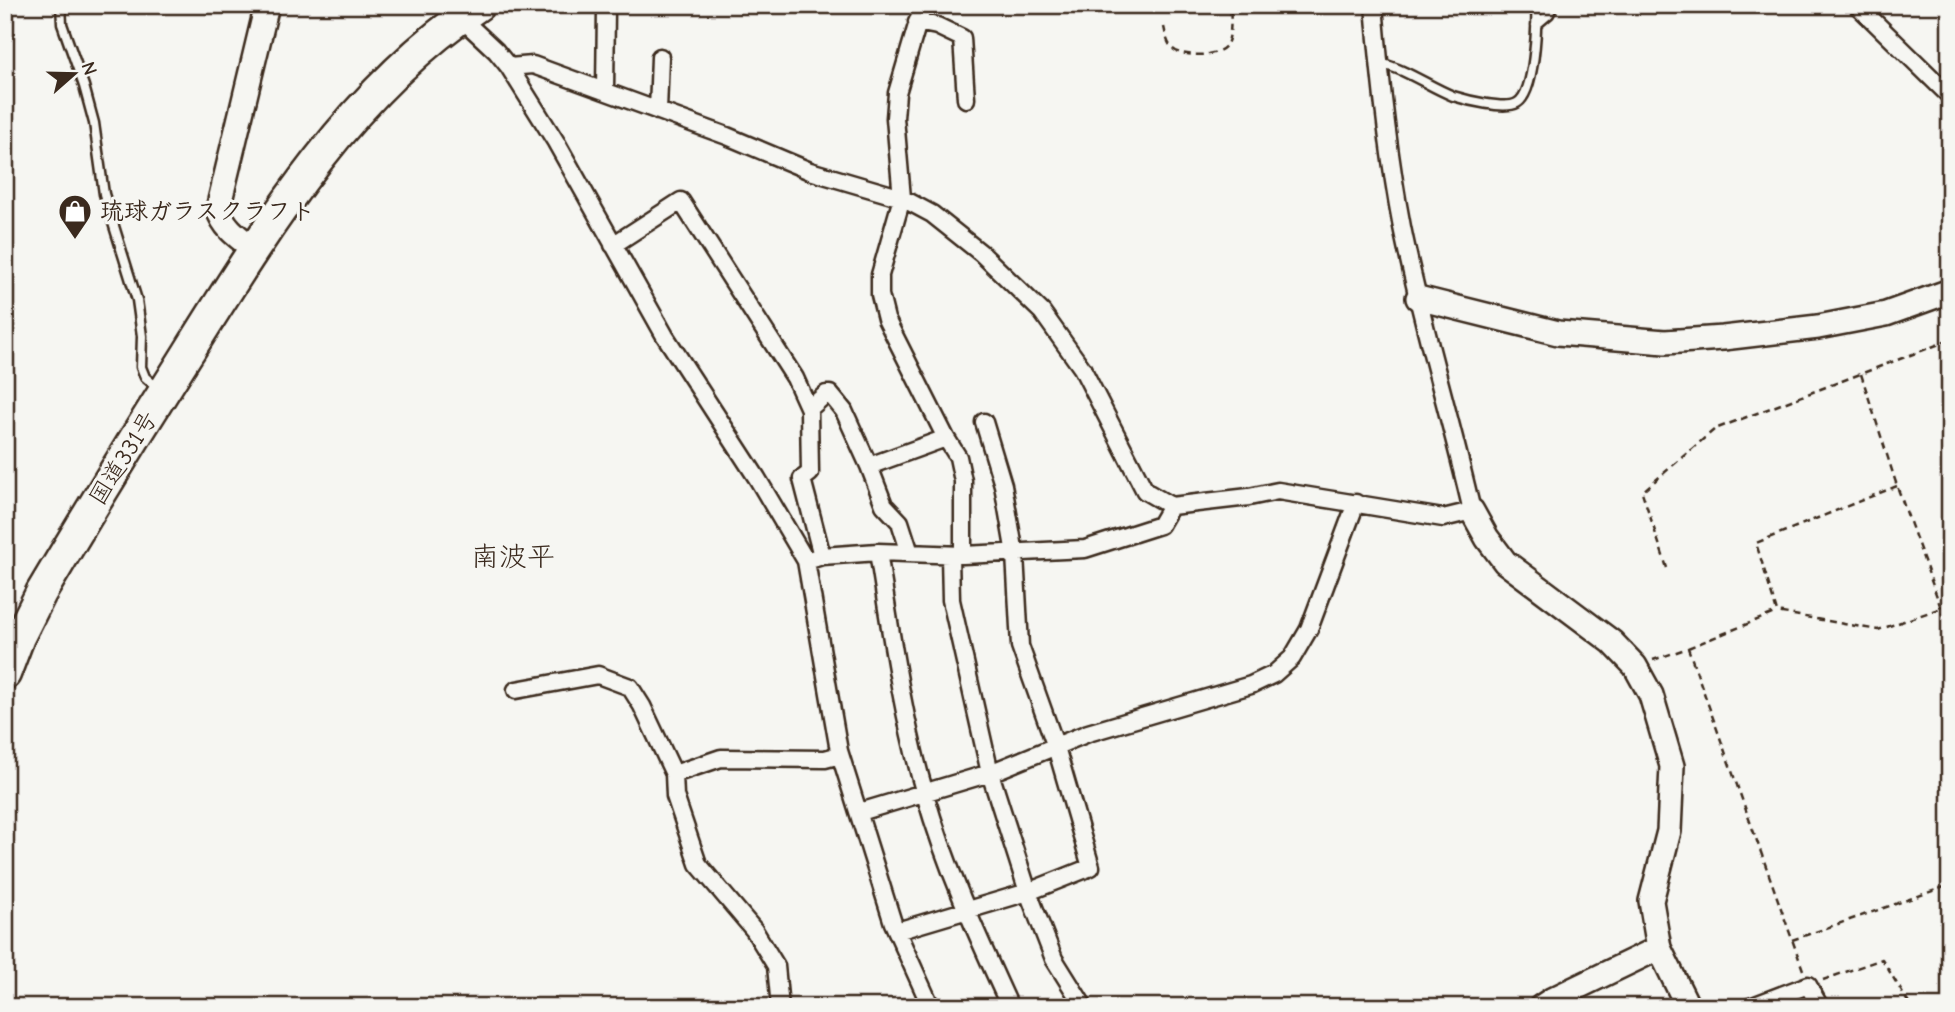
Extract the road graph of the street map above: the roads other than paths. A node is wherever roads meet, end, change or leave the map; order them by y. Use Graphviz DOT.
graph roads {
  1 [pos="61,5"];
  2 [pos="267,5"];
  3 [pos="923,5"];
  4 [pos="1374,5"];
  5 [pos="1536,5"];
  6 [pos="1553,5"];
  7 [pos="1857,5"];
  8 [pos="463,9"];
  9 [pos="606,9"];
  10 [pos="918,22"];
  11 [pos="1536,25"];
  12 [pos="660,57"];
  13 [pos="1379,63"];
  14 [pos="509,66"];
  15 [pos="606,90"];
  16 [pos="1950,96"];
  17 [pos="966,99"];
  18 [pos="658,111"];
  19 [pos="902,198"];
  20 [pos="613,245"];
  21 [pos="254,249"];
  22 [pos="1950,290"];
  23 [pos="1418,298"];
  24 [pos="163,393"];
  25 [pos="809,409"];
  26 [pos="984,422"];
  27 [pos="946,438"];
  28 [pos="869,466"];
  29 [pos="1356,503"];
  30 [pos="1171,506"];
  31 [pos="1472,511"];
  32 [pos="878,552"];
  33 [pos="910,553"];
  34 [pos="1014,554"];
  35 [pos="956,555"];
  36 [pos="822,556"];
  37 [pos="806,561"];
  38 [pos="12,630"];
  39 [pos="5,674"];
  40 [pos="516,691"];
  41 [pos="1056,747"];
  42 [pos="840,755"];
  43 [pos="674,774"];
  44 [pos="989,774"];
  45 [pos="925,794"];
  46 [pos="860,812"];
  47 [pos="1028,892"];
  48 [pos="965,911"];
  49 [pos="897,931"];
  50 [pos="1659,948"];
  51 [pos="780,1007"];
  52 [pos="931,1007"];
  53 [pos="1010,1007"];
  54 [pos="1084,1007"];
  55 [pos="1541,1007"];
  56 [pos="1688,1007"];
  57 [pos="1750,1007"];
  58 [pos="1820,1007"];
  1 -- 24 [label="lane"];
  2 -- 21 [label="street"];
  3 -- 10 [label="street"];
  4 -- 13 [label="street"];
  5 -- 11 [label="lane"];
  6 -- 11 [label="lane"];
  7 -- 16 [label="street"];
  8 -- 14 [label="street"];
  8 -- 21 [label="highway, 国道331号"];
  9 -- 15 [label="street"];
  10 -- 17 [label="street"];
  10 -- 19 [label="street"];
  11 -- 13 [label="lane"];
  12 -- 18 [label="street"];
  13 -- 23 [label="street"];
  14 -- 15 [label="street"];
  14 -- 20 [label="street"];
  15 -- 18 [label="street"];
  18 -- 19 [label="street"];
  19 -- 27 [label="street"];
  19 -- 30 [label="street"];
  20 -- 25 [label="street"];
  20 -- 37 [label="street"];
  21 -- 24 [label="highway, 国道331号"];
  22 -- 23 [label="street"];
  23 -- 31 [label="street"];
  24 -- 38 [label="highway, 国道331号"];
  25 -- 28 [label="street"];
  25 -- 36 [label="street"];
  26 -- 34 [label="street"];
  27 -- 28 [label="street"];
  27 -- 35 [label="street"];
  28 -- 33 [label="street"];
  29 -- 30 [label="street"];
  29 -- 31 [label="street"];
  29 -- 41 [label="street"];
  30 -- 34 [label="street"];
  31 -- 50 [label="street"];
  32 -- 33 [label="street"];
  32 -- 36 [label="street"];
  32 -- 45 [label="street"];
  33 -- 35 [label="street"];
  34 -- 35 [label="street"];
  34 -- 41 [label="street"];
  35 -- 44 [label="street"];
  36 -- 37 [label="street"];
  37 -- 42 [label="street"];
  38 -- 39 [label="highway, 国道331号"];
  40 -- 43 [label="street"];
  41 -- 44 [label="street"];
  41 -- 47 [label="street"];
  42 -- 43 [label="street"];
  42 -- 46 [label="street"];
  43 -- 51 [label="street"];
  44 -- 45 [label="street"];
  44 -- 47 [label="street"];
  45 -- 46 [label="street"];
  45 -- 48 [label="street"];
  46 -- 49 [label="street"];
  47 -- 48 [label="street"];
  47 -- 54 [label="street"];
  48 -- 49 [label="street"];
  48 -- 53 [label="street"];
  49 -- 52 [label="street"];
  50 -- 55 [label="street"];
  50 -- 56 [label="street"];
  57 -- 58 [label="street"];
}
